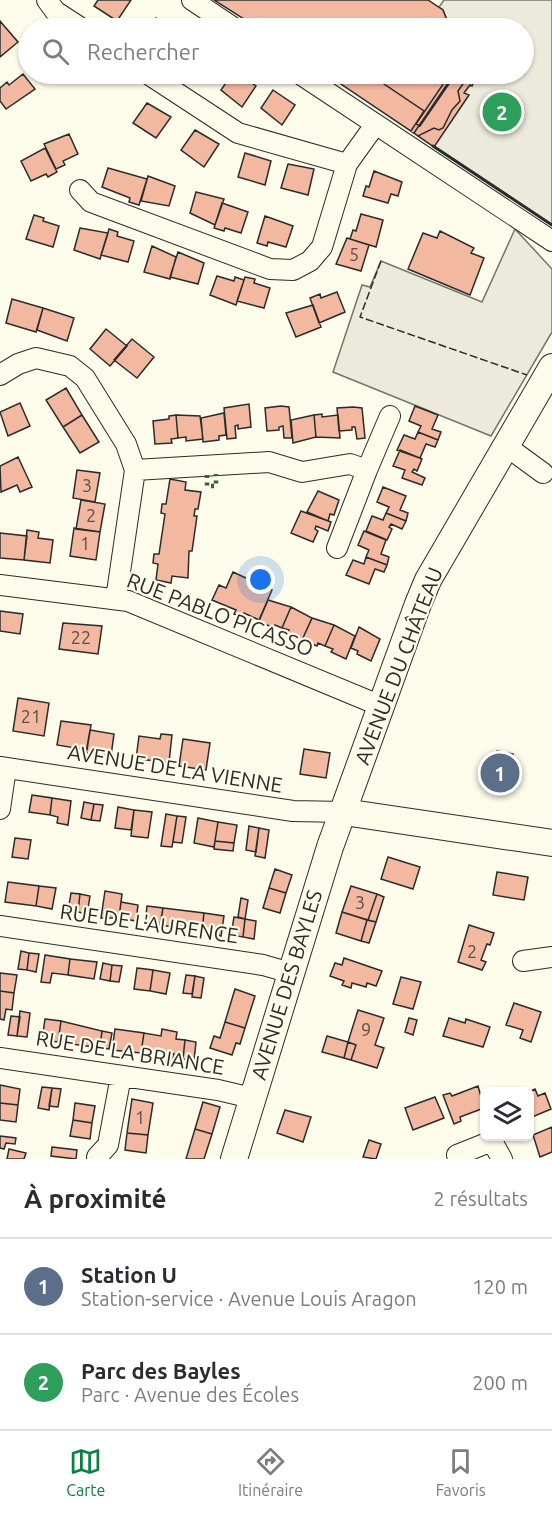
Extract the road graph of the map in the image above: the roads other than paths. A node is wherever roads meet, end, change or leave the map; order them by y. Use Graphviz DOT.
graph roads {
  1 [pos="47,0"];
  2 [pos="192,0"];
  3 [pos="66,18"];
  4 [pos="219,18"];
  5 [pos="163,84"];
  6 [pos="315,84"];
  7 [pos="375,125"];
  8 [pos="347,164"];
  9 [pos="80,189"];
  10 [pos="552,241"];
  11 [pos="552,367"];
  12 [pos="0,375"];
  13 [pos="390,416"];
  14 [pos="506,446"];
  15 [pos="135,470"];
  16 [pos="367,470"];
  17 [pos="549,476"];
  18 [pos="337,549"];
  19 [pos="0,585"];
  20 [pos="116,599"];
  21 [pos="381,706"];
  22 [pos="3,767"];
  23 [pos="0,809"];
  24 [pos="344,812"];
  25 [pos="552,843"];
  26 [pos="0,926"];
  27 [pos="552,957"];
  28 [pos="523,962"];
  29 [pos="291,973"];
  30 [pos="0,1058"];
  31 [pos="121,1076"];
  32 [pos="252,1098"];
  33 [pos="97,1157"];
  34 [pos="234,1159"];
  35 [pos="459,1159"];
  36 [pos="502,1159"];
  1 -- 3 [label="street"];
  2 -- 4 [label="street"];
  5 -- 8 [label="street"];
  6 -- 7 [label="street"];
  7 -- 8 [label="street"];
  7 -- 10 [label="street"];
  8 -- 9 [label="street"];
  11 -- 14 [label="main road, AVENUE DU CHÂTEAU"];
  12 -- 15 [label="street"];
  13 -- 16 [label="street"];
  14 -- 17 [label="street"];
  14 -- 21 [label="main road, AVENUE DU CHÂTEAU"];
  15 -- 16 [label="street"];
  15 -- 20 [label="street"];
  16 -- 18 [label="street"];
  19 -- 20 [label="street, RUE PABLO PICASSO"];
  20 -- 21 [label="street, RUE PABLO PICASSO"];
  21 -- 24 [label="main road, AVENUE DU CHÂTEAU"];
  22 -- 23 [label="street"];
  22 -- 24 [label="street, AVENUE DE LA VIENNE"];
  24 -- 25 [label="main road"];
  24 -- 29 [label="main road, AVENUE DES BAYLES"];
  26 -- 29 [label="street, RUE DE L'AURENCE"];
  27 -- 28 [label="street"];
  29 -- 32 [label="main road, AVENUE DES BAYLES"];
  30 -- 31 [label="street, RUE DE LA BRIANCE"];
  31 -- 32 [label="street, RUE DE LA BRIANCE"];
  31 -- 33 [label="street"];
  32 -- 34 [label="main road, AVENUE DES BAYLES"];
  35 -- 36 [label="street"];
}
